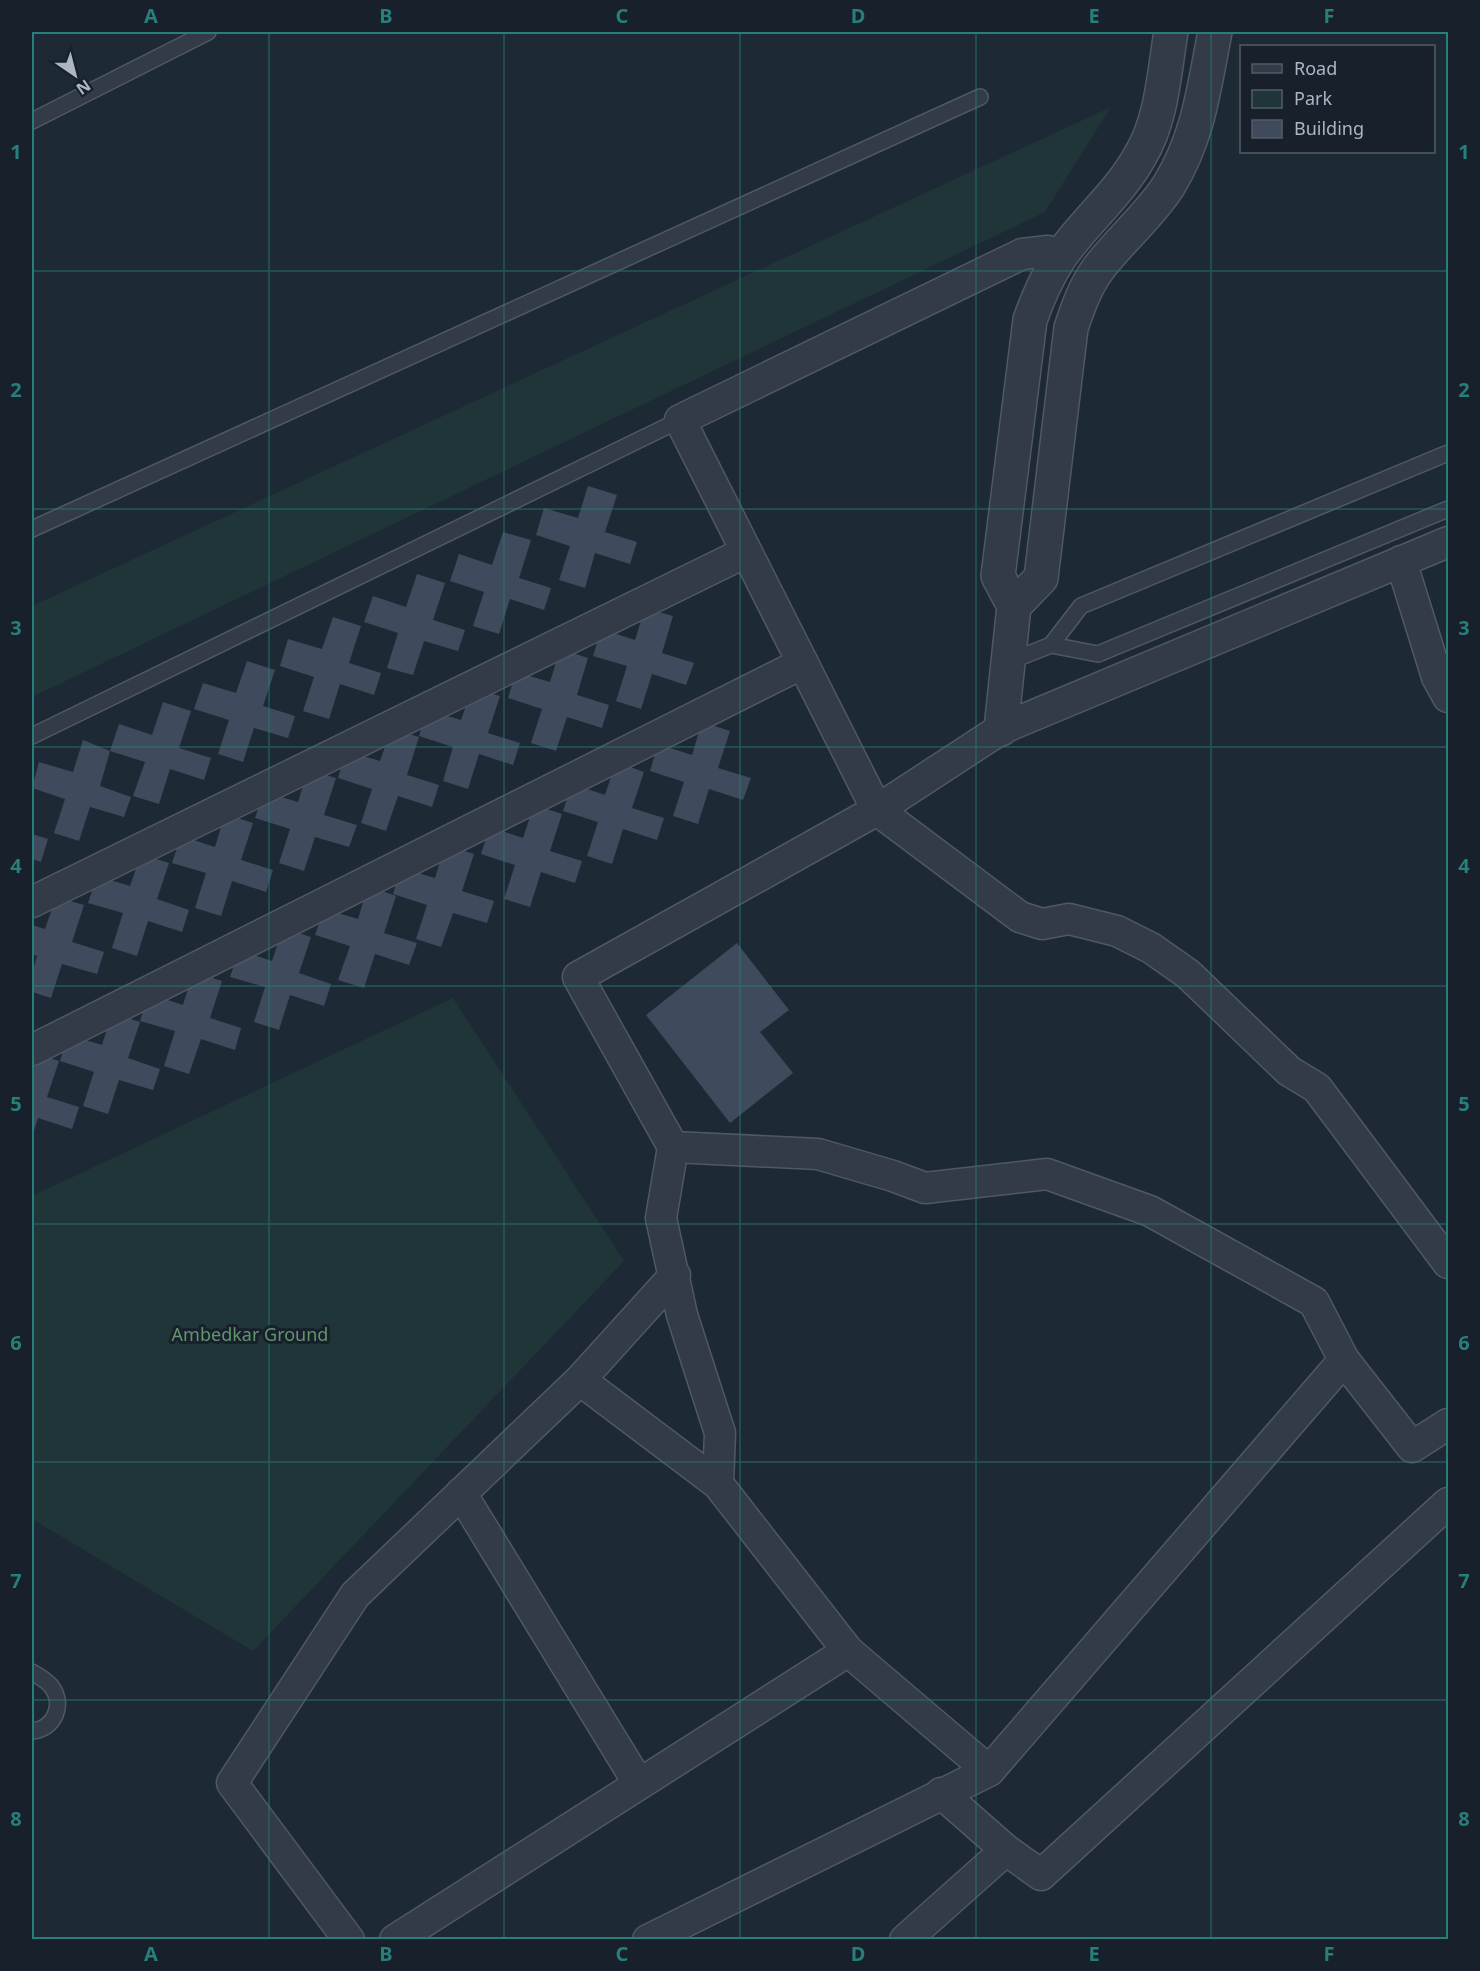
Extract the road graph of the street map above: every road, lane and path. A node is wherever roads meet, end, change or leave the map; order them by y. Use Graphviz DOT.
graph roads {
  1 [pos="208,32"];
  2 [pos="1171,32"];
  3 [pos="1215,32"];
  4 [pos="980,97"];
  5 [pos="32,121"];
  6 [pos="1061,256"];
  7 [pos="1097,270"];
  8 [pos="680,420"];
  9 [pos="1449,453"];
  10 [pos="1449,509"];
  11 [pos="32,530"];
  12 [pos="1449,542"];
  13 [pos="746,552"];
  14 [pos="1401,561"];
  15 [pos="1014,606"];
  16 [pos="1051,645"];
  17 [pos="1008,662"];
  18 [pos="803,663"];
  19 [pos="1449,697"];
  20 [pos="1001,729"];
  21 [pos="32,736"];
  22 [pos="877,810"];
  23 [pos="32,902"];
  24 [pos="32,1050"];
  25 [pos="673,1147"];
  26 [pos="1449,1263"];
  27 [pos="675,1275"];
  28 [pos="1344,1360"];
  29 [pos="580,1380"];
  30 [pos="1449,1424"];
  31 [pos="718,1484"];
  32 [pos="461,1493"];
  33 [pos="1449,1503"];
  34 [pos="848,1651"];
  35 [pos="32,1672"];
  36 [pos="32,1731"];
  37 [pos="989,1770"];
  38 [pos="639,1784"];
  39 [pos="941,1793"];
  40 [pos="1006,1850"];
  41 [pos="350,1940"];
  42 [pos="394,1940"];
  43 [pos="648,1940"];
  44 [pos="905,1940"];
  1 -- 5 [label="lane"];
  2 -- 6 [label="street"];
  3 -- 7 [label="street"];
  4 -- 11 [label="lane"];
  6 -- 7 [label="street"];
  6 -- 8 [label="street"];
  6 -- 15 [label="street"];
  7 -- 15 [label="street"];
  8 -- 13 [label="street"];
  8 -- 21 [label="lane"];
  9 -- 16 [label="lane"];
  10 -- 16 [label="lane"];
  12 -- 14 [label="street"];
  13 -- 18 [label="street"];
  13 -- 23 [label="street"];
  14 -- 19 [label="street"];
  14 -- 20 [label="street"];
  15 -- 17 [label="street"];
  16 -- 17 [label="lane"];
  17 -- 20 [label="street"];
  18 -- 22 [label="street"];
  18 -- 24 [label="street"];
  20 -- 22 [label="street"];
  22 -- 25 [label="street"];
  22 -- 26 [label="street"];
  25 -- 27 [label="street"];
  25 -- 28 [label="street"];
  27 -- 29 [label="street"];
  27 -- 31 [label="street"];
  28 -- 30 [label="street"];
  28 -- 37 [label="street"];
  29 -- 31 [label="street"];
  29 -- 32 [label="street"];
  31 -- 34 [label="street"];
  32 -- 38 [label="street"];
  32 -- 41 [label="street"];
  33 -- 40 [label="street"];
  34 -- 37 [label="street"];
  34 -- 38 [label="street"];
  35 -- 36 [label="lane"];
  37 -- 39 [label="street"];
  38 -- 42 [label="street"];
  39 -- 40 [label="street"];
  39 -- 43 [label="street"];
  40 -- 44 [label="street"];
}
